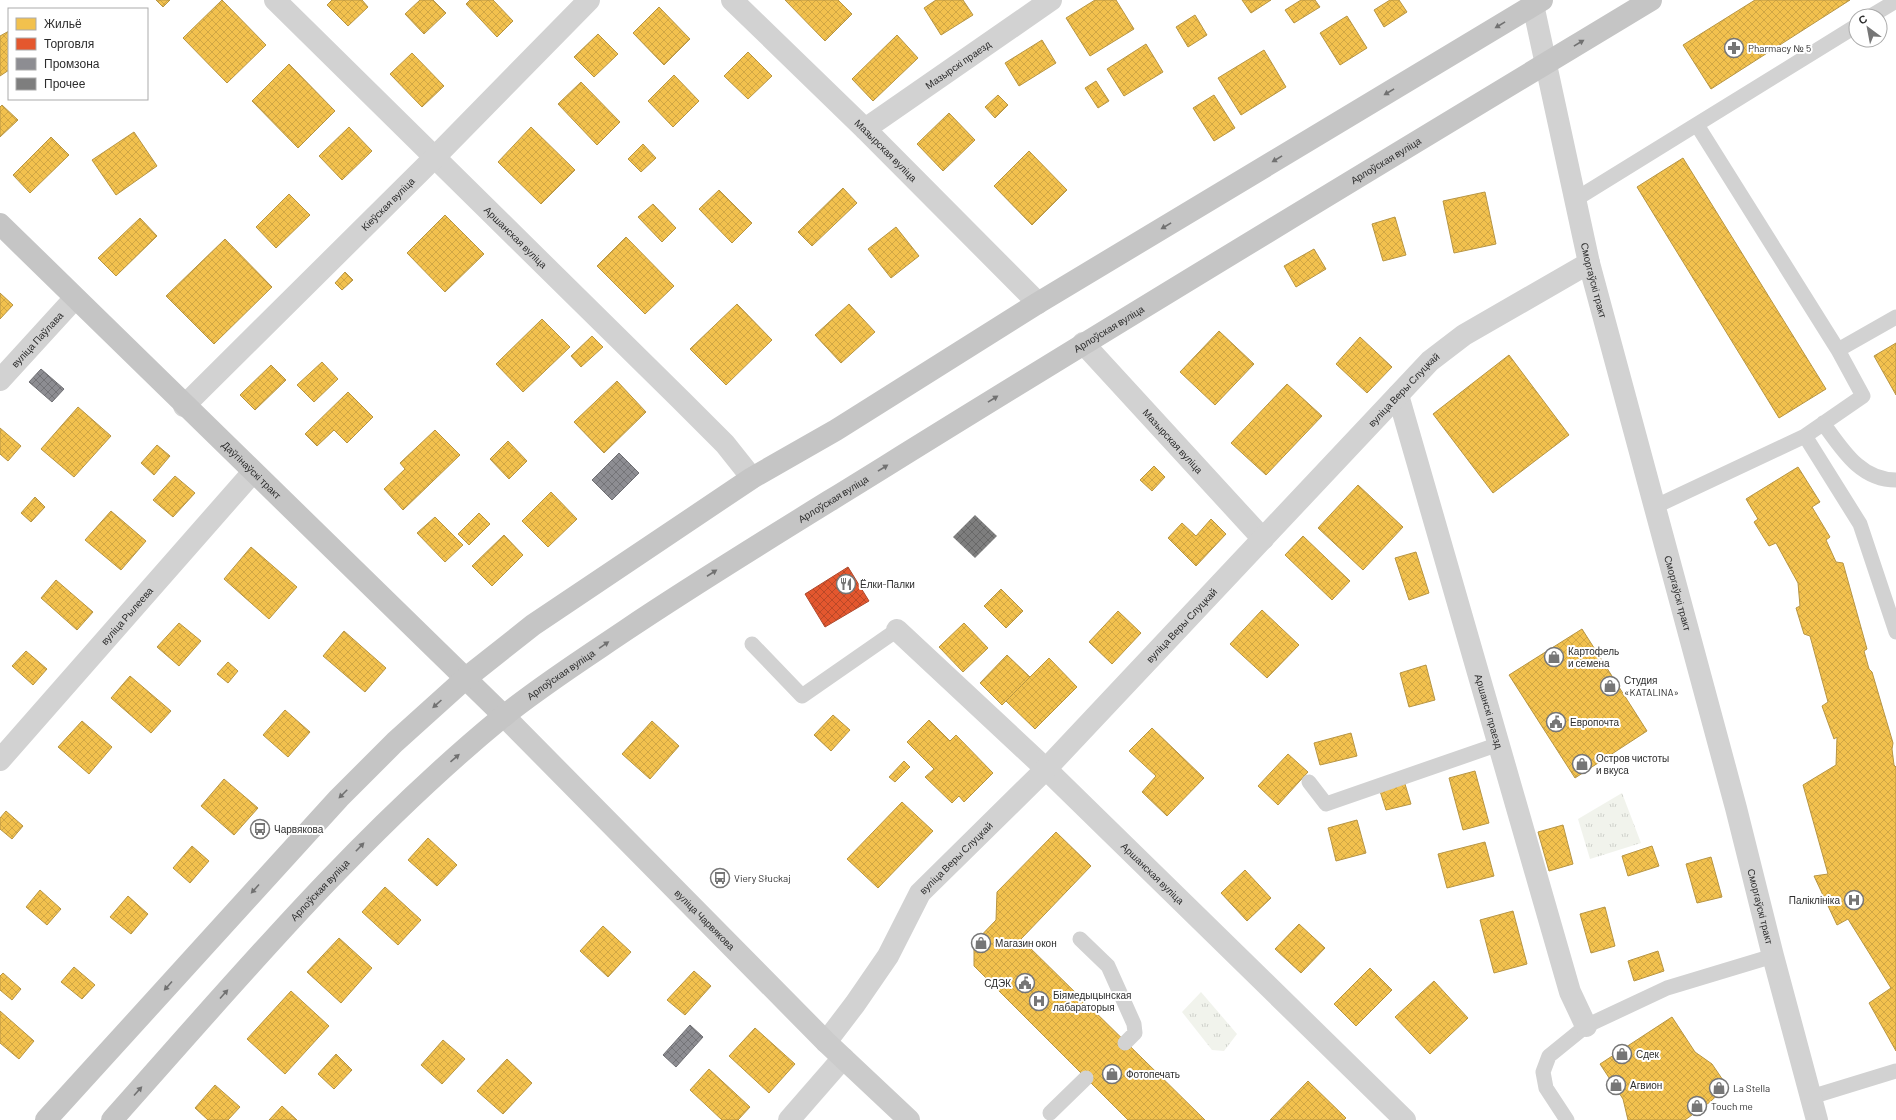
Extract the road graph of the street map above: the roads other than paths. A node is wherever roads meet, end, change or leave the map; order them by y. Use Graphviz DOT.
graph roads {
  1 [pos="275,0"];
  2 [pos="589,0"];
  3 [pos="732,0"];
  4 [pos="1051,0"];
  5 [pos="1651,0"];
  6 [pos="1896,1"];
  7 [pos="1536,2"];
  8 [pos="1884,8"];
  9 [pos="1848,31"];
  10 [pos="1546,64"];
  11 [pos="1697,125"];
  12 [pos="865,129"];
  13 [pos="434,158"];
  14 [pos="1576,199"];
  15 [pos="0,224"];
  16 [pos="1589,263"];
  17 [pos="75,298"];
  18 [pos="1038,303"];
  19 [pos="1896,317"];
  20 [pos="1083,343"];
  21 [pos="1838,350"];
  22 [pos="0,380"];
  23 [pos="1398,394"];
  24 [pos="184,406"];
  25 [pos="1823,423"];
  26 [pos="1805,436"];
  27 [pos="253,472"];
  28 [pos="752,478"];
  29 [pos="1896,480"];
  30 [pos="1654,507"];
  31 [pos="1263,538"];
  32 [pos="897,630"];
  33 [pos="1896,632"];
  34 [pos="752,644"];
  35 [pos="466,678"];
  36 [pos="504,716"];
  37 [pos="1498,744"];
  38 [pos="0,760"];
  39 [pos="1046,769"];
  40 [pos="1309,782"];
  41 [pos="1080,939"];
  42 [pos="1773,956"];
  43 [pos="1586,1026"];
  44 [pos="826,1042"];
  45 [pos="1125,1043"];
  46 [pos="843,1058"];
  47 [pos="1896,1071"];
  48 [pos="1086,1078"];
  49 [pos="1811,1097"];
  50 [pos="1050,1113"];
  51 [pos="46,1120"];
  52 [pos="112,1120"];
  53 [pos="789,1120"];
  54 [pos="909,1120"];
  55 [pos="1405,1120"];
  56 [pos="1567,1120"];
  57 [pos="1817,1120"];
  1 -- 13 [label="street, Аршанская вуліца"];
  2 -- 13 [label="street, Кіеўская вуліца"];
  3 -- 12 [label="street, Мазырская вуліца"];
  4 -- 12 [label="street, Мазырскі праезд"];
  10 -- 5 [label="main road, Арлоўская вуліца, one-way"];
  6 -- 8 [label="lane"];
  7 -- 10 [label="street, Сморгаўскі тракт"];
  7 -- 18 [label="main road, one-way"];
  9 -- 11 [label="lane"];
  10 -- 14 [label="street, Сморгаўскі тракт"];
  10 -- 20 [label="main road, Арлоўская вуліца"];
  11 -- 14 [label="lane"];
  11 -- 21 [label="lane"];
  12 -- 18 [label="street, Мазырская вуліца"];
  13 -- 24 [label="street, Кіеўская вуліца"];
  13 -- 28 [label="street, Аршанская вуліца"];
  14 -- 16 [label="street, Сморгаўскі тракт"];
  15 -- 17 [label="main road, Даўгінаўскі тракт"];
  16 -- 23 [label="street, вуліца Веры Слуцкай"];
  16 -- 30 [label="street, Сморгаўскі тракт"];
  17 -- 22 [label="street, вуліца Паўлава"];
  17 -- 24 [label="main road, Даўгінаўскі тракт"];
  18 -- 28 [label="main road"];
  19 -- 21 [label="lane"];
  20 -- 31 [label="street, Мазырская вуліца"];
  36 -- 20 [label="main road, Арлоўская вуліца, one-way"];
  21 -- 25 [label="lane"];
  23 -- 31 [label="street, вуліца Веры Слуцкай"];
  23 -- 37 [label="street, Аршанскі праезд"];
  24 -- 27 [label="main road, Даўгінаўскі тракт"];
  25 -- 26 [label="lane"];
  25 -- 29 [label="lane"];
  26 -- 30 [label="lane"];
  26 -- 33 [label="lane"];
  27 -- 35 [label="main road, Даўгінаўскі тракт"];
  27 -- 38 [label="street, вуліца Рылеева"];
  28 -- 35 [label="main road"];
  30 -- 42 [label="street, Сморгаўскі тракт"];
  31 -- 39 [label="street, вуліца Веры Слуцкай"];
  32 -- 34 [label="lane"];
  32 -- 39 [label="street, Аршанская вуліца"];
  35 -- 36 [label="main road, Даўгінаўскі тракт"];
  35 -- 51 [label="main road, one-way"];
  36 -- 44 [label="main road, вуліца Чарвякова"];
  52 -- 36 [label="main road, Арлоўская вуліца, one-way"];
  37 -- 40 [label="lane"];
  37 -- 43 [label="street, Аршанскі праезд"];
  39 -- 44 [label="street, вуліца Веры Слуцкай"];
  39 -- 55 [label="street, Аршанская вуліца"];
  41 -- 45 [label="lane"];
  42 -- 43 [label="lane"];
  42 -- 49 [label="street, Сморгаўскі тракт"];
  43 -- 56 [label="lane"];
  44 -- 46 [label="main road, вуліца Чарвякова"];
  46 -- 53 [label="street"];
  46 -- 54 [label="main road, вуліца Чарвякова"];
  47 -- 49 [label="lane"];
  48 -- 50 [label="lane"];
  49 -- 57 [label="street, Сморгаўскі тракт"];
}
